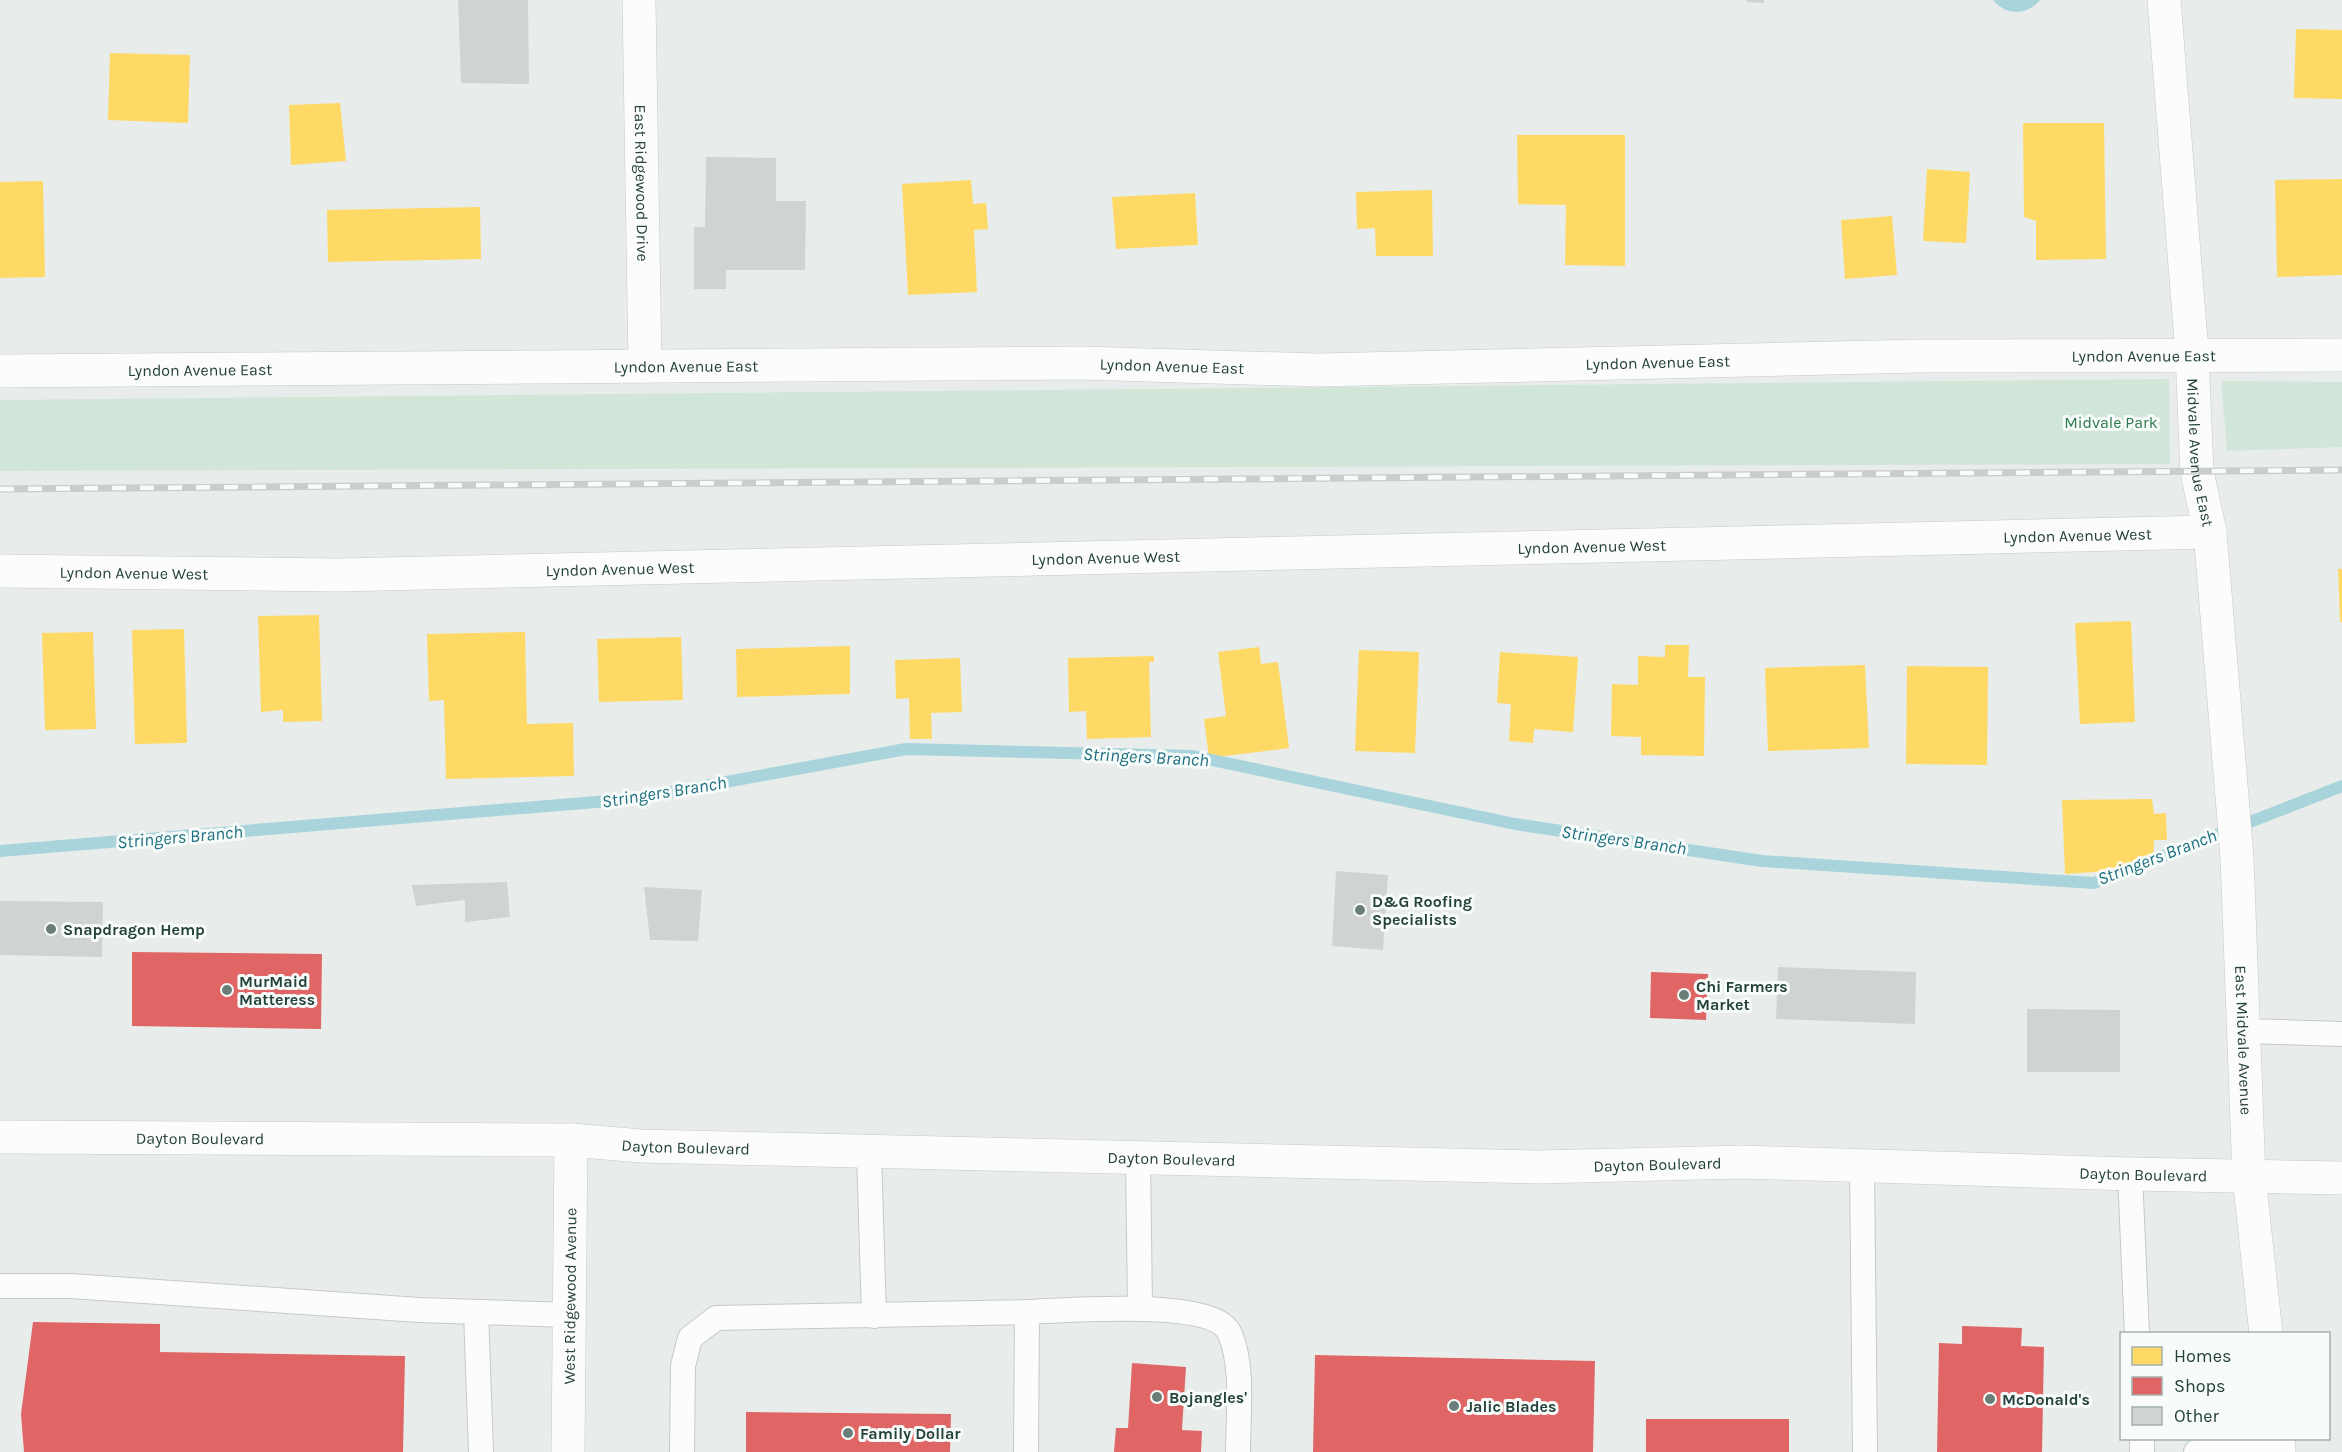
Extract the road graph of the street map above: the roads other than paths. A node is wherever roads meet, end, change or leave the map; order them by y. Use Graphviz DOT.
graph roads {
  1 [pos="639,0"];
  2 [pos="2164,0"];
  3 [pos="2192,354"];
  4 [pos="2342,355"];
  5 [pos="645,366"];
  6 [pos="0,371"];
  7 [pos="2210,532"];
  8 [pos="0,571"];
  9 [pos="2240,905"];
  10 [pos="2244,1031"];
  11 [pos="2342,1034"];
  12 [pos="0,1137"];
  13 [pos="571,1140"];
  14 [pos="869,1152"];
  15 [pos="1138,1158"];
  16 [pos="1862,1166"];
  17 [pos="2130,1174"];
  18 [pos="2249,1177"];
  19 [pos="2342,1178"];
  20 [pos="0,1286"];
  21 [pos="1140,1307"];
  22 [pos="476,1312"];
  23 [pos="1027,1312"];
  24 [pos="570,1315"];
  25 [pos="874,1316"];
  26 [pos="2137,1332"];
  27 [pos="2266,1332"];
  28 [pos="2279,1444"];
  29 [pos="481,1452"];
  30 [pos="568,1452"];
  31 [pos="682,1452"];
  32 [pos="1026,1452"];
  33 [pos="1238,1452"];
  34 [pos="1865,1452"];
  35 [pos="2196,1452"];
  1 -- 5 [label="street, East Ridgewood Drive"];
  2 -- 3 [label="street, Midvale Avenue East"];
  3 -- 4 [label="street, Lyndon Avenue East"];
  3 -- 5 [label="street, Lyndon Avenue East"];
  3 -- 7 [label="street, Midvale Avenue East"];
  5 -- 6 [label="street, Lyndon Avenue East"];
  7 -- 8 [label="street, Lyndon Avenue West"];
  7 -- 9 [label="street, Midvale Avenue East"];
  9 -- 10 [label="street, East Midvale Avenue"];
  10 -- 11 [label="lane"];
  10 -- 18 [label="street, East Midvale Avenue"];
  12 -- 13 [label="street, Dayton Boulevard"];
  13 -- 14 [label="street, Dayton Boulevard"];
  13 -- 24 [label="street, West Ridgewood Avenue"];
  14 -- 15 [label="street, Dayton Boulevard"];
  14 -- 25 [label="lane"];
  15 -- 16 [label="street, Dayton Boulevard"];
  15 -- 21 [label="lane"];
  16 -- 17 [label="street, Dayton Boulevard"];
  16 -- 34 [label="lane"];
  17 -- 18 [label="street, Dayton Boulevard"];
  17 -- 26 [label="lane"];
  18 -- 19 [label="street, Dayton Boulevard"];
  18 -- 27 [label="street, East Midvale Avenue"];
  20 -- 22 [label="lane"];
  21 -- 23 [label="lane"];
  21 -- 33 [label="lane"];
  22 -- 24 [label="lane"];
  22 -- 29 [label="lane"];
  23 -- 25 [label="lane"];
  23 -- 32 [label="lane"];
  24 -- 30 [label="street, West Ridgewood Avenue"];
  25 -- 31 [label="lane"];
  28 -- 35 [label="lane"];
}
